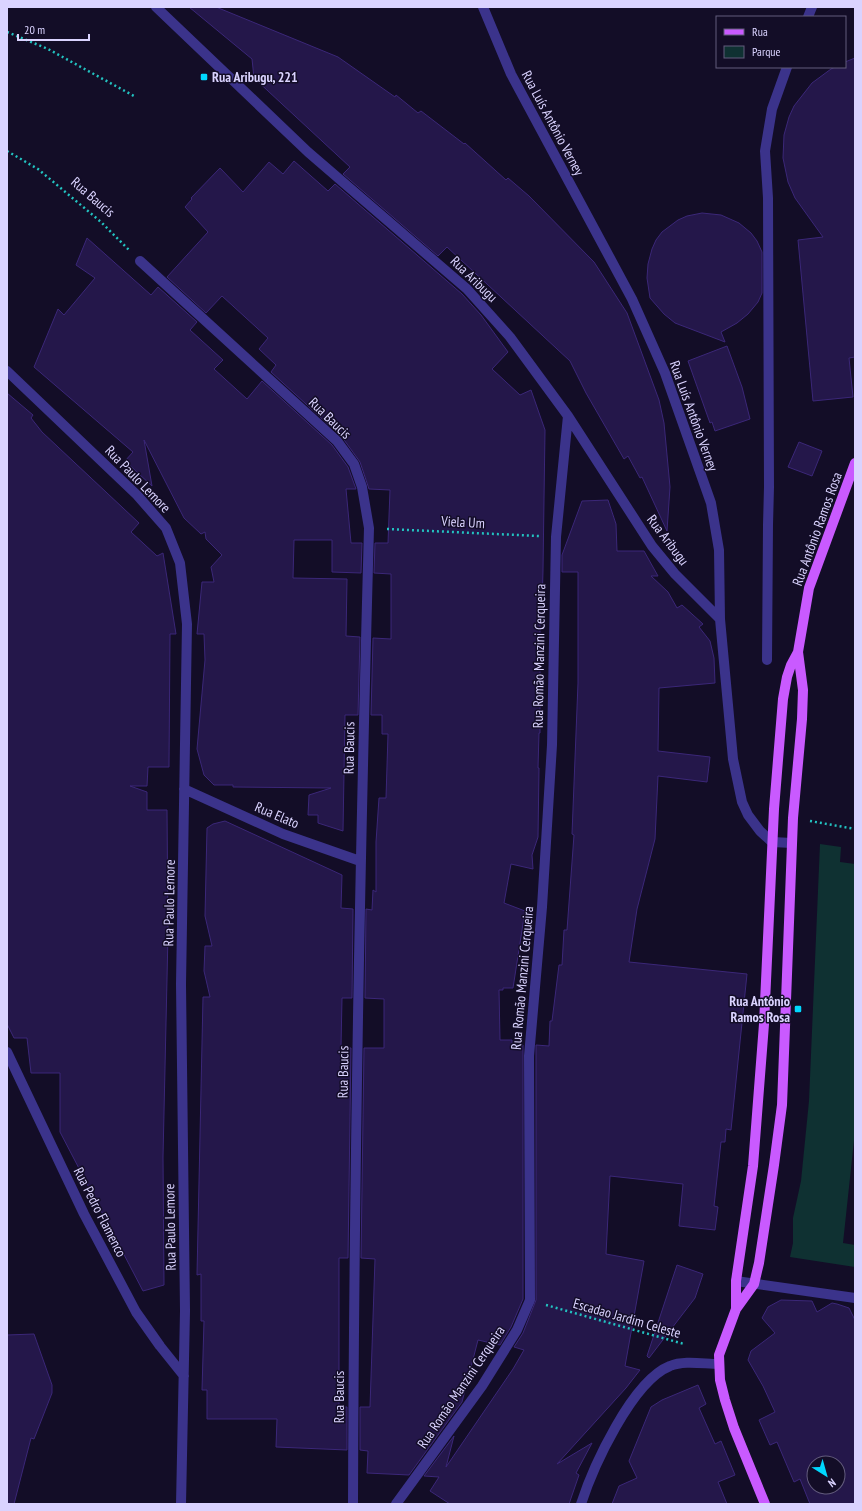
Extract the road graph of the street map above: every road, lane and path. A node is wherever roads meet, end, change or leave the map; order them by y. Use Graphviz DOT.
graph roads {
  1 [pos="156,7"];
  2 [pos="483,7"];
  3 [pos="7,32"];
  4 [pos="787,68"];
  5 [pos="134,96"];
  6 [pos="7,151"];
  7 [pos="140,261"];
  8 [pos="7,371"];
  9 [pos="568,416"];
  10 [pos="855,463"];
  11 [pos="369,528"];
  12 [pos="556,537"];
  13 [pos="720,619"];
  14 [pos="798,652"];
  15 [pos="767,660"];
  16 [pos="184,789"];
  17 [pos="793,818"];
  18 [pos="855,829"];
  19 [pos="772,842"];
  20 [pos="792,843"];
  21 [pos="360,861"];
  22 [pos="7,1052"];
  23 [pos="736,1281"];
  24 [pos="754,1284"];
  25 [pos="855,1298"];
  26 [pos="530,1300"];
  27 [pos="736,1308"];
  28 [pos="689,1346"];
  29 [pos="719,1359"];
  30 [pos="184,1376"];
  31 [pos="181,1504"];
  32 [pos="353,1504"];
  33 [pos="396,1504"];
  34 [pos="581,1504"];
  35 [pos="766,1504"];
  1 -- 9 [label="street, Rua Aribugu"];
  2 -- 13 [label="street, Rua Luís Antônio Verney"];
  3 -- 5 [label="path"];
  4 -- 15 [label="street"];
  6 -- 7 [label="path, Rua Baucis"];
  7 -- 11 [label="street, Rua Baucis"];
  8 -- 16 [label="street, Rua Paulo Lemore"];
  9 -- 12 [label="street, Rua Romão Manzini Cerqueira"];
  9 -- 13 [label="street, Rua Aribugu"];
  10 -- 14 [label="main road, Rua Antônio Ramos Rosa"];
  11 -- 12 [label="path, Viela Um"];
  11 -- 21 [label="street, Rua Baucis"];
  12 -- 26 [label="street, Rua Romão Manzini Cerqueira"];
  13 -- 19 [label="street, Rua Luís Antônio Verney"];
  14 -- 17 [label="main road, Rua Antônio Ramos Rosa"];
  14 -- 19 [label="main road, Rua Antônio Ramos Rosa"];
  16 -- 21 [label="street, Rua Elato"];
  16 -- 30 [label="street, Rua Paulo Lemore"];
  17 -- 18 [label="path"];
  17 -- 20 [label="main road, Rua Antônio Ramos Rosa"];
  19 -- 20 [label="street"];
  19 -- 23 [label="main road, Rua Antônio Ramos Rosa"];
  20 -- 24 [label="main road, Rua Antônio Ramos Rosa"];
  21 -- 32 [label="street, Rua Baucis"];
  22 -- 30 [label="street, Rua Pedro Flamenco"];
  23 -- 24 [label="street"];
  23 -- 27 [label="main road, Rua Antônio Ramos Rosa"];
  24 -- 25 [label="street"];
  24 -- 27 [label="main road, Rua Antônio Ramos Rosa"];
  26 -- 28 [label="path, Escadao Jardim Celeste"];
  26 -- 33 [label="street, Rua Romão Manzini Cerqueira"];
  27 -- 29 [label="main road, Rua Antônio Ramos Rosa"];
  29 -- 34 [label="street"];
  29 -- 35 [label="main road"];
  30 -- 31 [label="street, Rua Paulo Lemore"];
}
